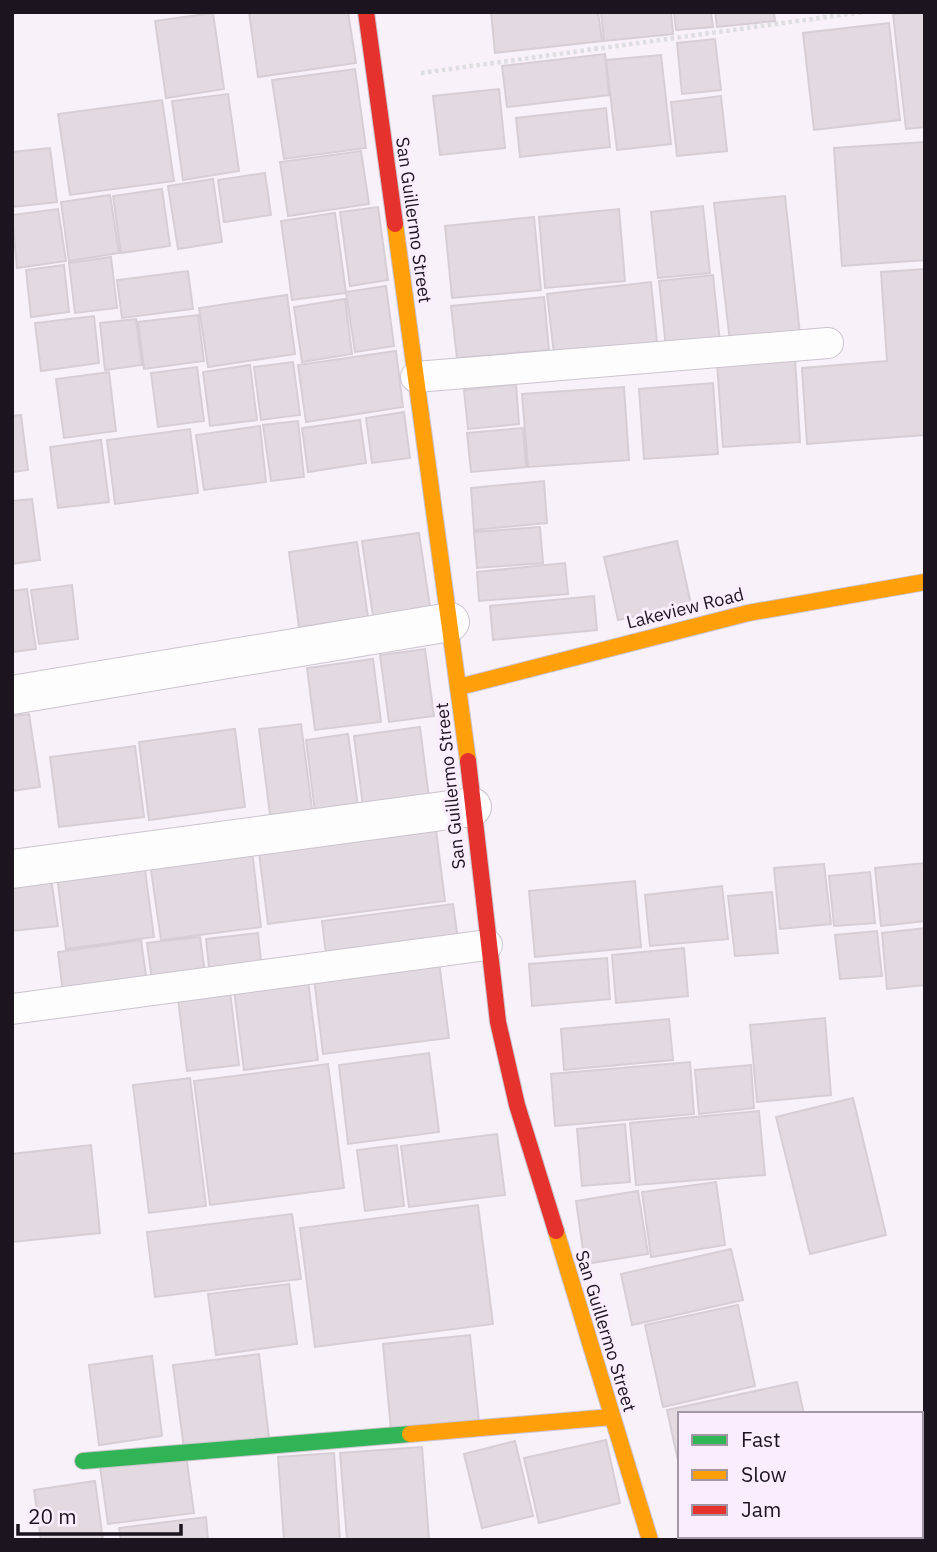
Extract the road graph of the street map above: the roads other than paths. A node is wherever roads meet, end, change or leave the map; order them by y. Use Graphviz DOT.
graph roads {
  1 [pos="366,12"];
  2 [pos="828,343"];
  3 [pos="416,377"];
  4 [pos="925,582"];
  5 [pos="450,622"];
  6 [pos="459,687"];
  7 [pos="12,695"];
  8 [pos="472,807"];
  9 [pos="12,869"];
  10 [pos="487,944"];
  11 [pos="12,1009"];
  12 [pos="612,1417"];
  13 [pos="83,1461"];
  14 [pos="650,1540"];
  1 -- 3 [label="main road, San Guillermo Street"];
  2 -- 3 [label="lane"];
  3 -- 5 [label="main road, San Guillermo Street"];
  4 -- 6 [label="main road, Lakeview Road"];
  5 -- 6 [label="main road, San Guillermo Street"];
  5 -- 7 [label="street"];
  6 -- 8 [label="main road, San Guillermo Street"];
  8 -- 9 [label="street"];
  8 -- 10 [label="main road, San Guillermo Street"];
  10 -- 11 [label="lane"];
  10 -- 12 [label="main road, San Guillermo Street"];
  12 -- 13 [label="main road"];
  12 -- 14 [label="main road, San Guillermo Street"];
}
